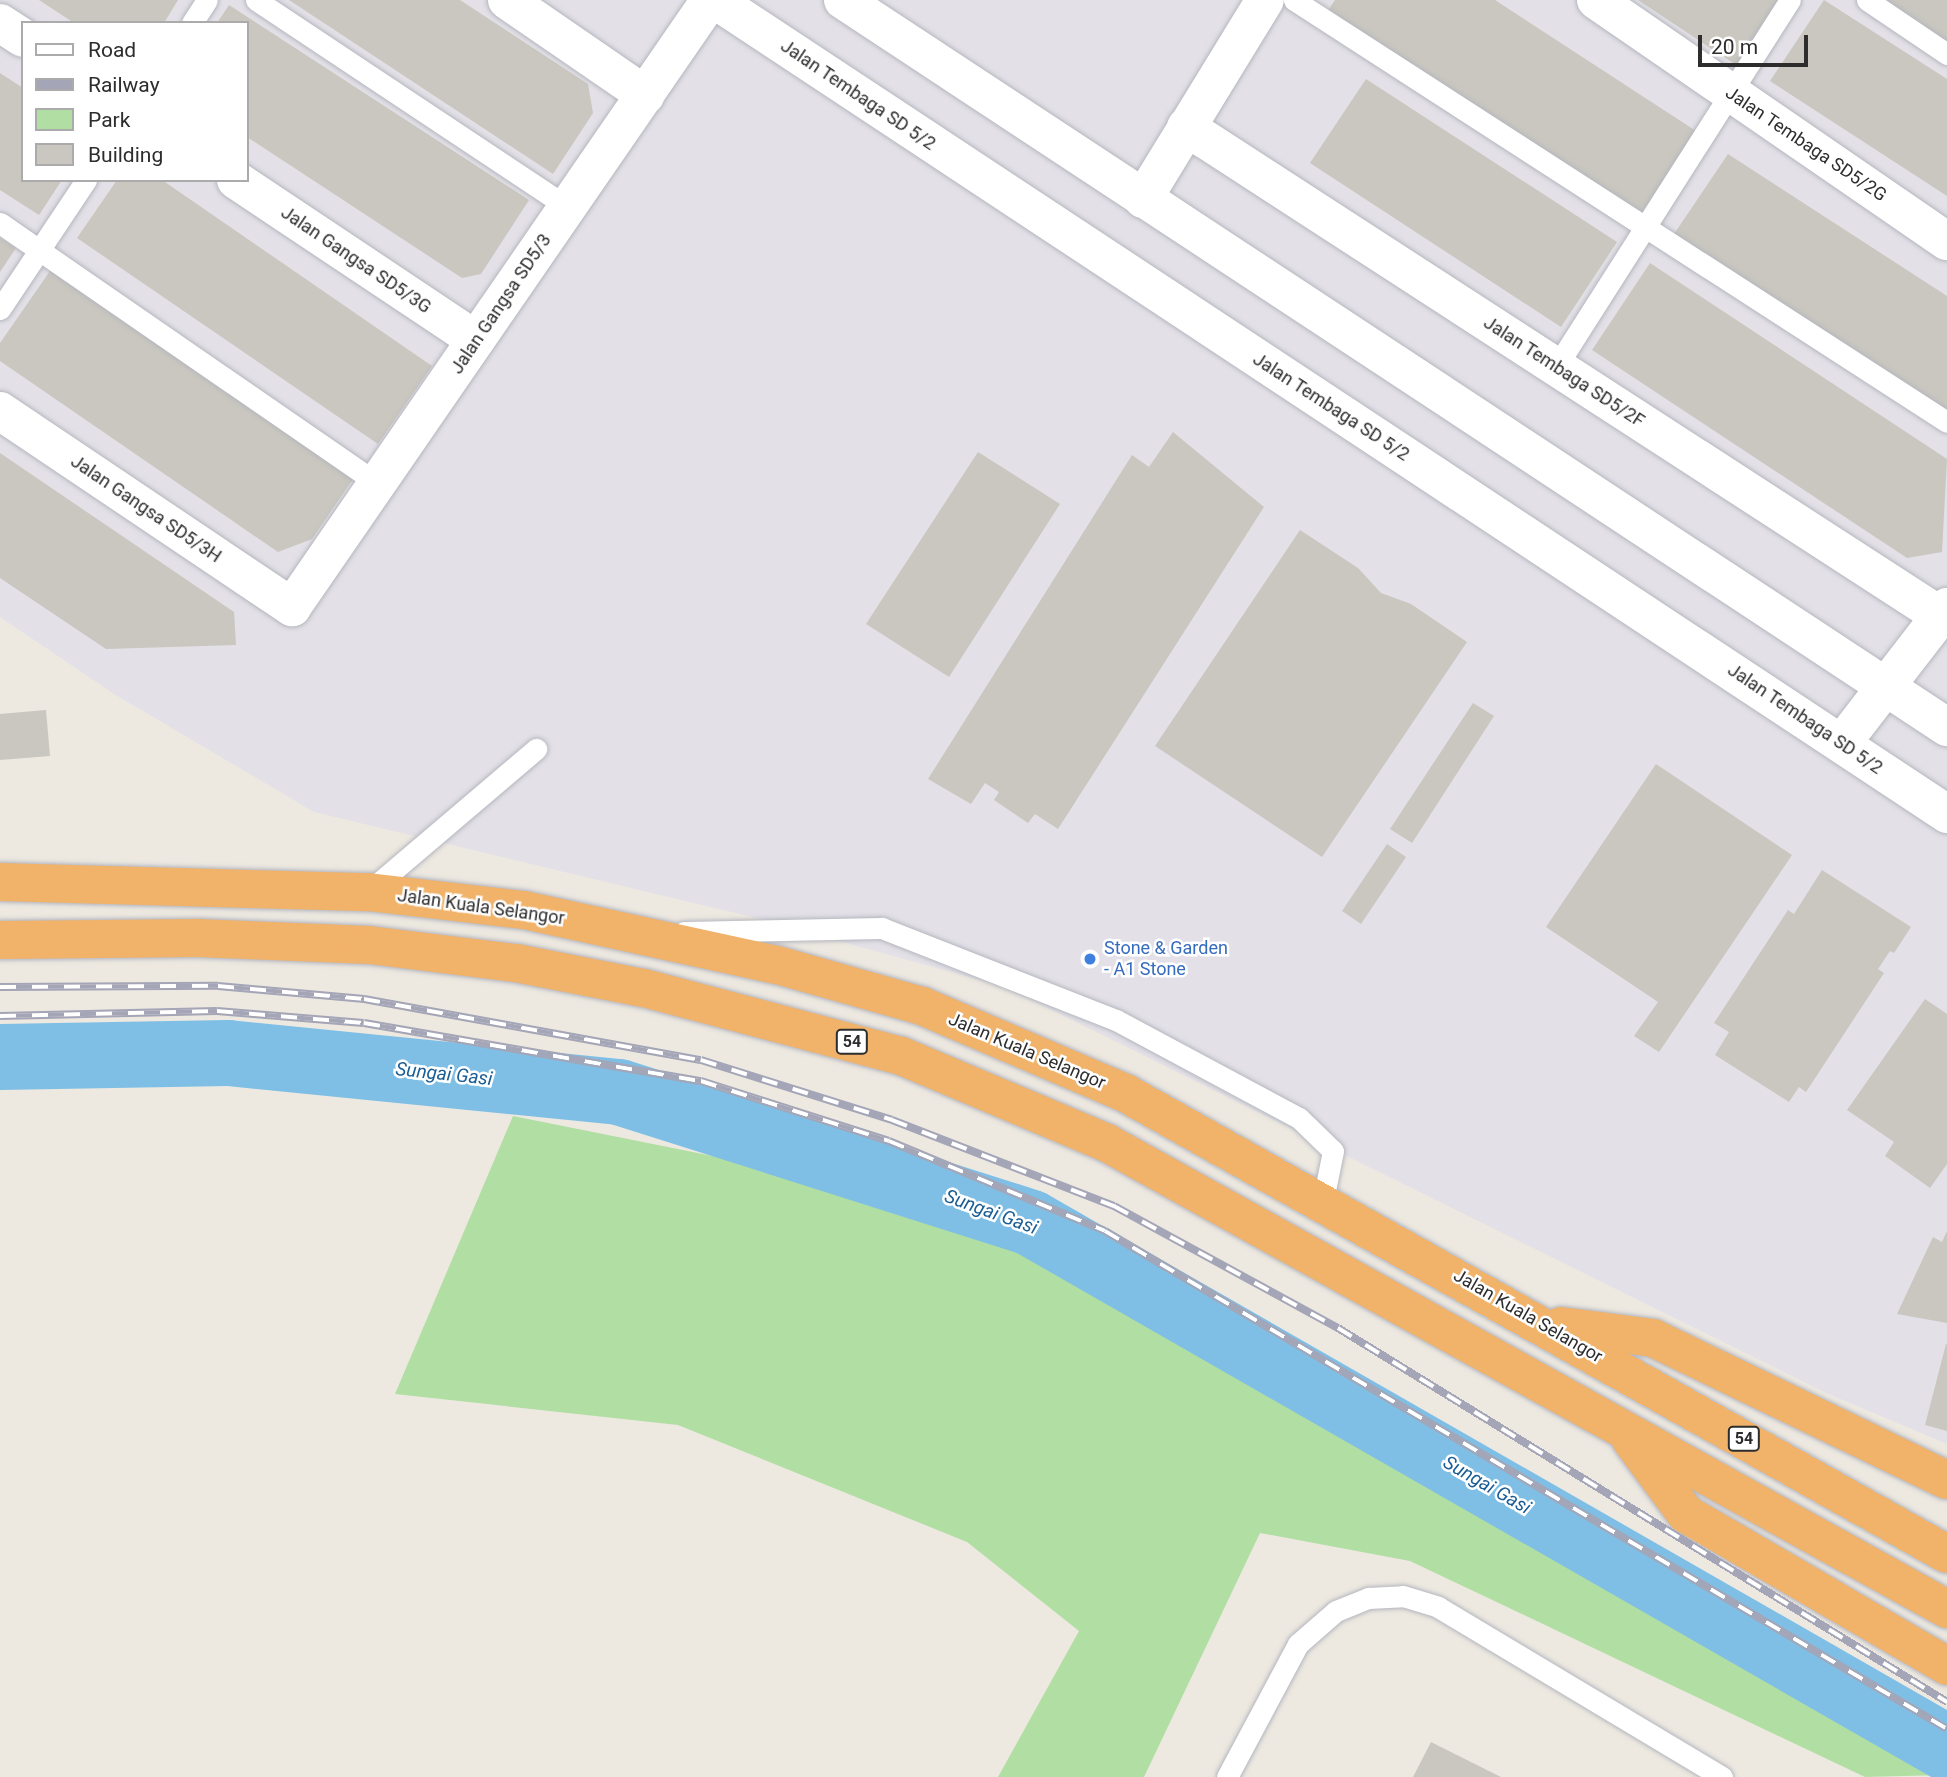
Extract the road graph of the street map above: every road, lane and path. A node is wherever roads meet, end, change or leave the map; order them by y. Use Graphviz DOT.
graph roads {
  1 [pos="207,0"];
  2 [pos="256,0"];
  3 [pos="508,0"];
  4 [pos="712,0"];
  5 [pos="843,0"];
  6 [pos="1265,0"];
  7 [pos="1294,0"];
  8 [pos="1596,0"];
  9 [pos="1790,0"];
  10 [pos="1867,0"];
  11 [pos="193,21"];
  12 [pos="0,23"];
  13 [pos="21,37"];
  14 [pos="1947,54"];
  15 [pos="1731,93"];
  16 [pos="645,95"];
  17 [pos="1186,127"];
  18 [pos="85,182"];
  19 [pos="239,182"];
  20 [pos="1143,199"];
  21 [pos="568,207"];
  22 [pos="0,223"];
  23 [pos="1644,226"];
  24 [pos="1947,241"];
  25 [pos="39,251"];
  26 [pos="0,309"];
  27 [pos="476,340"];
  28 [pos="1556,367"];
  29 [pos="0,411"];
  30 [pos="1947,422"];
  31 [pos="378,484"];
  32 [pos="292,607"];
  33 [pos="1944,612"];
  34 [pos="1885,686"];
  35 [pos="1947,727"];
  36 [pos="1842,743"];
  37 [pos="536,750"];
  38 [pos="1947,814"];
  39 [pos="0,882"];
  40 [pos="368,892"];
  41 [pos="644,933"];
  42 [pos="0,940"];
  43 [pos="1323,1200"];
  44 [pos="1541,1323"];
  45 [pos="1621,1427"];
  46 [pos="1947,1480"];
  47 [pos="1947,1555"];
  48 [pos="1947,1609"];
  49 [pos="1947,1666"];
  50 [pos="1227,1777"];
  51 [pos="1722,1777"];
  1 -- 11 [label="lane"];
  2 -- 21 [label="lane"];
  3 -- 16 [label="street"];
  4 -- 16 [label="street, Jalan Gangsa SD5/3"];
  4 -- 36 [label="street, Jalan Tembaga SD 5/2"];
  5 -- 20 [label="street"];
  6 -- 17 [label="street"];
  7 -- 23 [label="lane"];
  8 -- 15 [label="street, Jalan Tembaga SD5/2G"];
  9 -- 15 [label="lane"];
  10 -- 14 [label="lane"];
  12 -- 13 [label="street"];
  15 -- 23 [label="lane"];
  15 -- 24 [label="street, Jalan Tembaga SD5/2G"];
  16 -- 21 [label="street, Jalan Gangsa SD5/3"];
  17 -- 20 [label="street"];
  17 -- 28 [label="street, Jalan Tembaga SD5/2F"];
  18 -- 25 [label="lane"];
  19 -- 27 [label="street, Jalan Gangsa SD5/3G"];
  20 -- 34 [label="street"];
  21 -- 27 [label="street, Jalan Gangsa SD5/3"];
  22 -- 25 [label="lane"];
  23 -- 28 [label="lane"];
  23 -- 30 [label="lane"];
  25 -- 26 [label="lane"];
  25 -- 31 [label="lane"];
  27 -- 31 [label="street, Jalan Gangsa SD5/3"];
  28 -- 33 [label="street, Jalan Tembaga SD5/2F"];
  29 -- 32 [label="street, Jalan Gangsa SD5/3H"];
  31 -- 32 [label="street, Jalan Gangsa SD5/3"];
  33 -- 34 [label="street"];
  34 -- 35 [label="street"];
  34 -- 36 [label="street"];
  36 -- 38 [label="street, Jalan Tembaga SD 5/2"];
  37 -- 40 [label="lane"];
  39 -- 40 [label="highway, Jalan Kuala Selangor / 54"];
  40 -- 41 [label="highway, Jalan Kuala Selangor / 54"];
  41 -- 43 [label="highway, Jalan Kuala Selangor / 54"];
  41 -- 43 [label="lane"];
  42 -- 45 [label="highway, 54"];
  43 -- 44 [label="highway, Jalan Kuala Selangor / 54"];
  44 -- 46 [label="highway"];
  44 -- 47 [label="highway, Jalan Kuala Selangor / 54"];
  45 -- 48 [label="highway, 54"];
  45 -- 49 [label="highway"];
  50 -- 51 [label="lane"];
}
